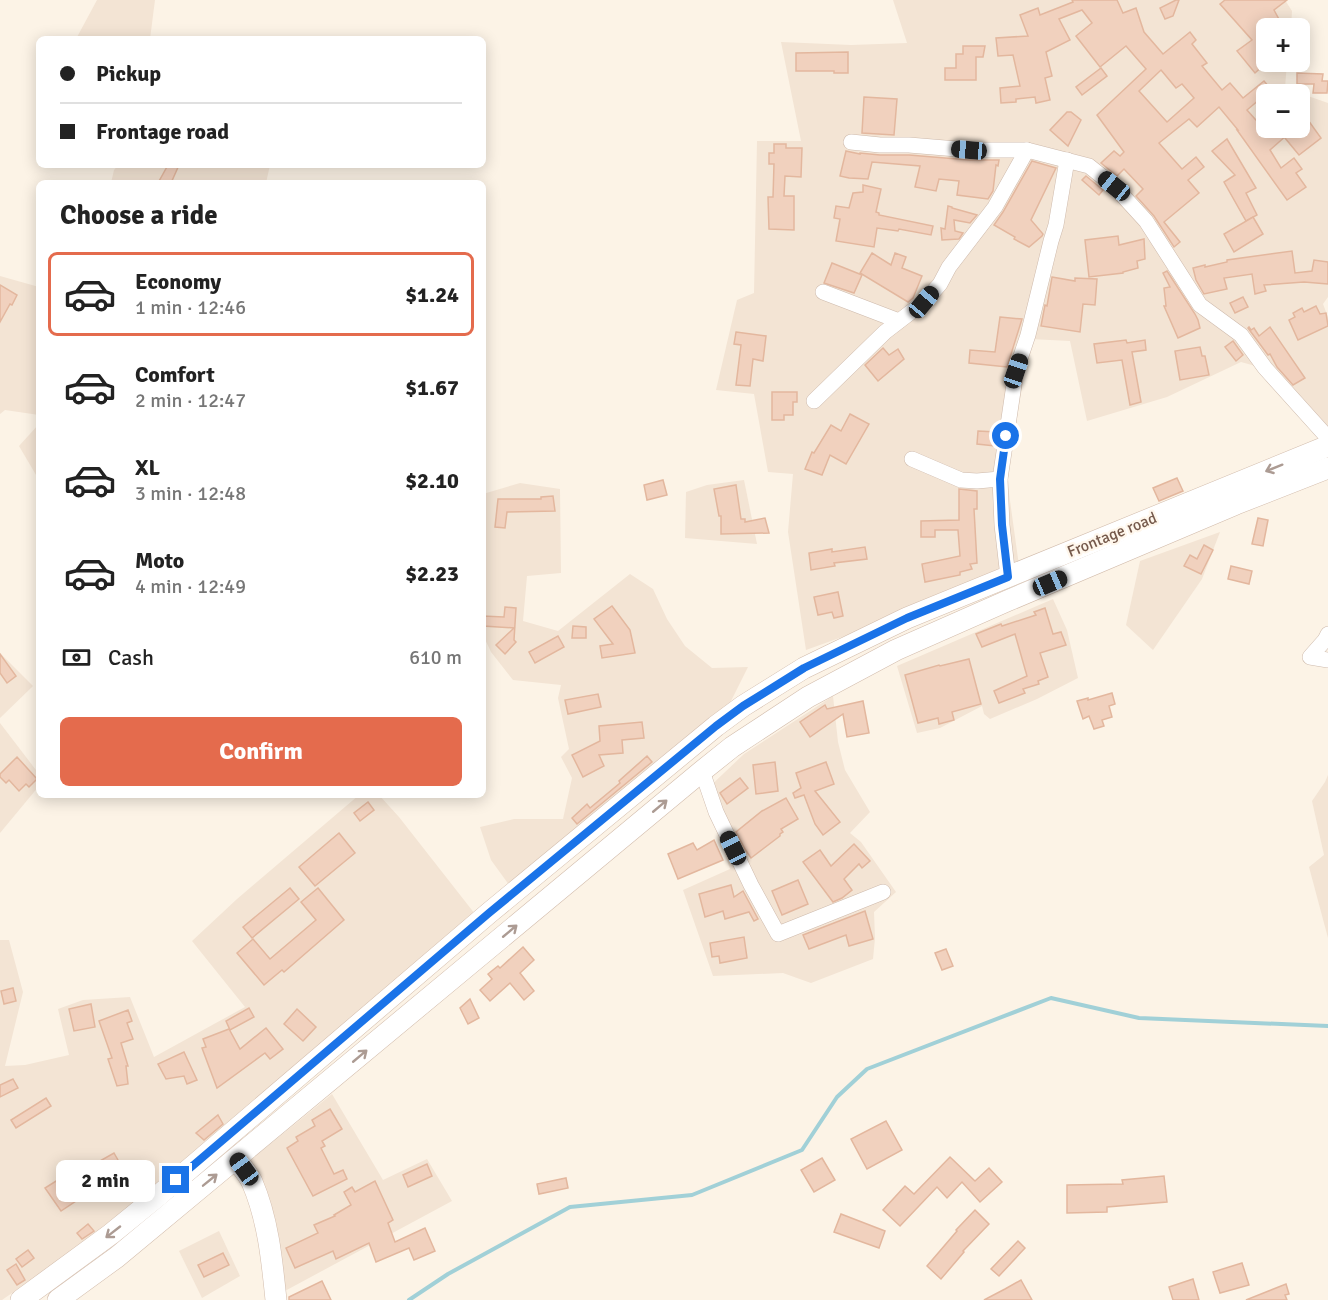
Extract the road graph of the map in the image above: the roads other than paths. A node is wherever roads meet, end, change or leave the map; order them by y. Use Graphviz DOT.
graph roads {
  1 [pos="851,142"];
  2 [pos="1027,150"];
  3 [pos="1066,159"];
  4 [pos="823,292"];
  5 [pos="899,321"];
  6 [pos="814,401"];
  7 [pos="1328,438"];
  8 [pos="1328,446"];
  9 [pos="912,459"];
  10 [pos="1328,468"];
  11 [pos="1000,479"];
  12 [pos="1008,577"];
  13 [pos="1328,634"];
  14 [pos="1328,660"];
  15 [pos="716,726"];
  16 [pos="732,747"];
  17 [pos="702,771"];
  18 [pos="883,892"];
  19 [pos="236,1159"];
  20 [pos="21,1300"];
  21 [pos="58,1300"];
  22 [pos="276,1300"];
  1 -- 2 [label="street"];
  2 -- 3 [label="street"];
  2 -- 5 [label="street"];
  3 -- 7 [label="street"];
  3 -- 11 [label="street"];
  4 -- 5 [label="street"];
  5 -- 6 [label="street"];
  8 -- 12 [label="main road, Frontage road, one-way"];
  9 -- 11 [label="street"];
  10 -- 16 [label="main road"];
  11 -- 12 [label="street"];
  12 -- 15 [label="main road, Frontage road"];
  13 -- 14 [label="street"];
  15 -- 16 [label="main road"];
  15 -- 20 [label="main road, Frontage road, one-way"];
  16 -- 17 [label="main road"];
  17 -- 18 [label="street"];
  19 -- 17 [label="main road, one-way"];
  21 -- 19 [label="main road, one-way"];
  19 -- 22 [label="main road"];
}
